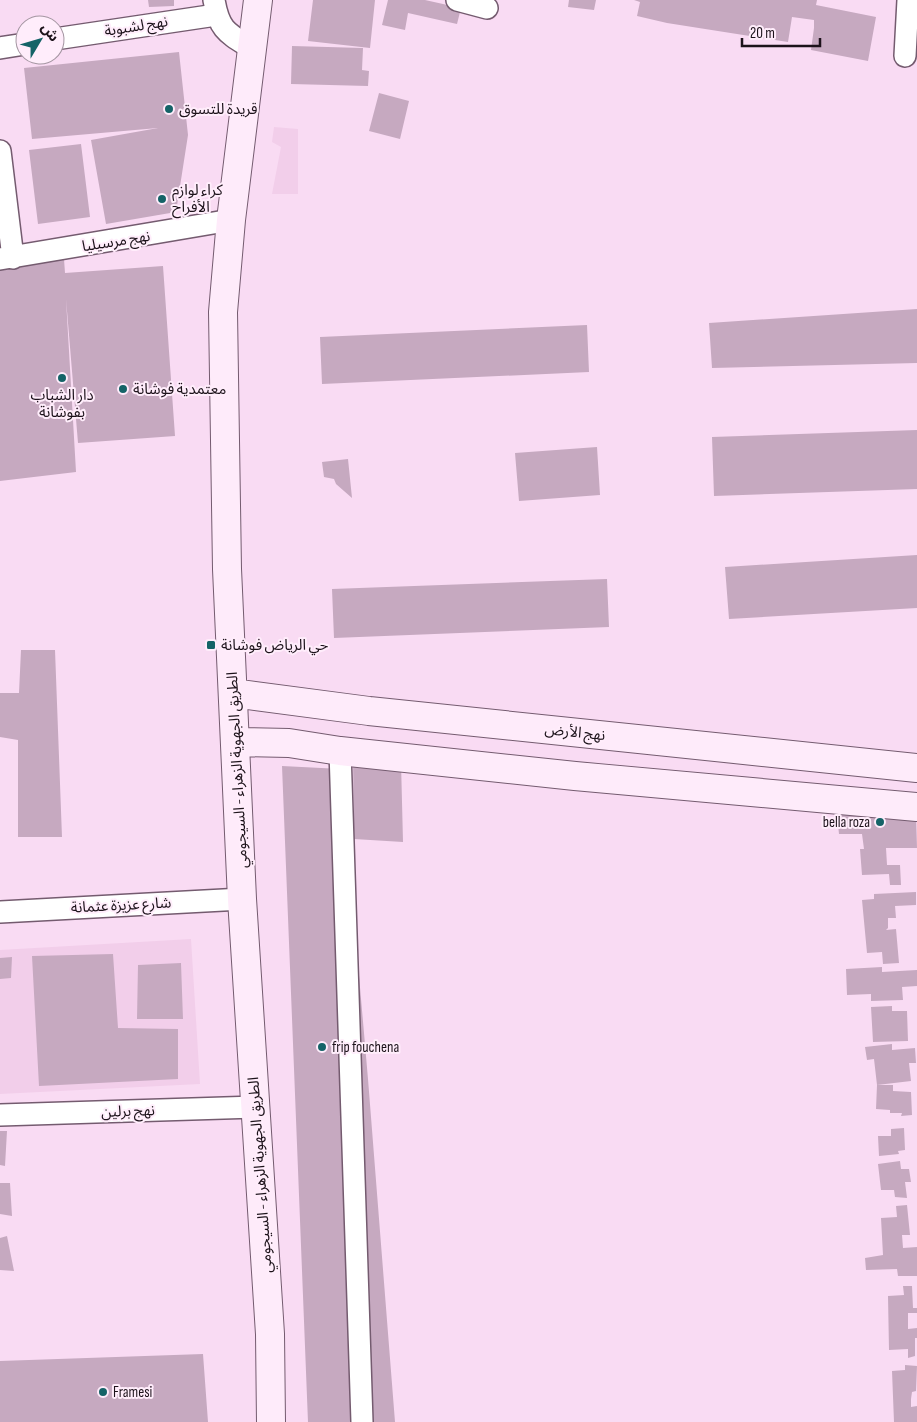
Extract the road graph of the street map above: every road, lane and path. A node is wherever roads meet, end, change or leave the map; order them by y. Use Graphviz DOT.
graph roads {
  1 [pos="258,0"];
  2 [pos="456,0"];
  3 [pos="908,0"];
  4 [pos="215,7"];
  5 [pos="487,8"];
  6 [pos="65,37"];
  7 [pos="15,46"];
  8 [pos="0,48"];
  9 [pos="251,48"];
  10 [pos="905,56"];
  11 [pos="0,151"];
  12 [pos="231,220"];
  13 [pos="7,258"];
  14 [pos="233,693"];
  15 [pos="236,742"];
  16 [pos="340,751"];
  17 [pos="917,768"];
  18 [pos="917,807"];
  19 [pos="242,899"];
  20 [pos="0,912"];
  21 [pos="256,1107"];
  22 [pos="0,1115"];
  23 [pos="271,1422"];
  24 [pos="362,1422"];
  1 -- 9 [label="main road, الطريق الجهوية الزهراء - السيجومي"];
  2 -- 5 [label="street"];
  3 -- 10 [label="street"];
  4 -- 6 [label="street, نهج لشبوبة"];
  4 -- 9 [label="street"];
  7 -- 8 [label="street"];
  9 -- 12 [label="main road, الطريق الجهوية الزهراء - السيجومي"];
  11 -- 13 [label="street"];
  12 -- 13 [label="street, نهج مرسيليا"];
  12 -- 14 [label="main road, الطريق الجهوية الزهراء - السيجومي"];
  14 -- 15 [label="main road, الطريق الجهوية الزهراء - السيجومي"];
  14 -- 17 [label="main road, نهج الأرض"];
  15 -- 16 [label="main road"];
  15 -- 19 [label="main road, الطريق الجهوية الزهراء - السيجومي"];
  16 -- 18 [label="main road"];
  16 -- 24 [label="street"];
  19 -- 20 [label="street, شارع عزيزة عثمانة"];
  19 -- 21 [label="main road, الطريق الجهوية الزهراء - السيجومي"];
  21 -- 22 [label="street, نهج برلين"];
  21 -- 23 [label="main road, الطريق الجهوية الزهراء - السيجومي"];
}
